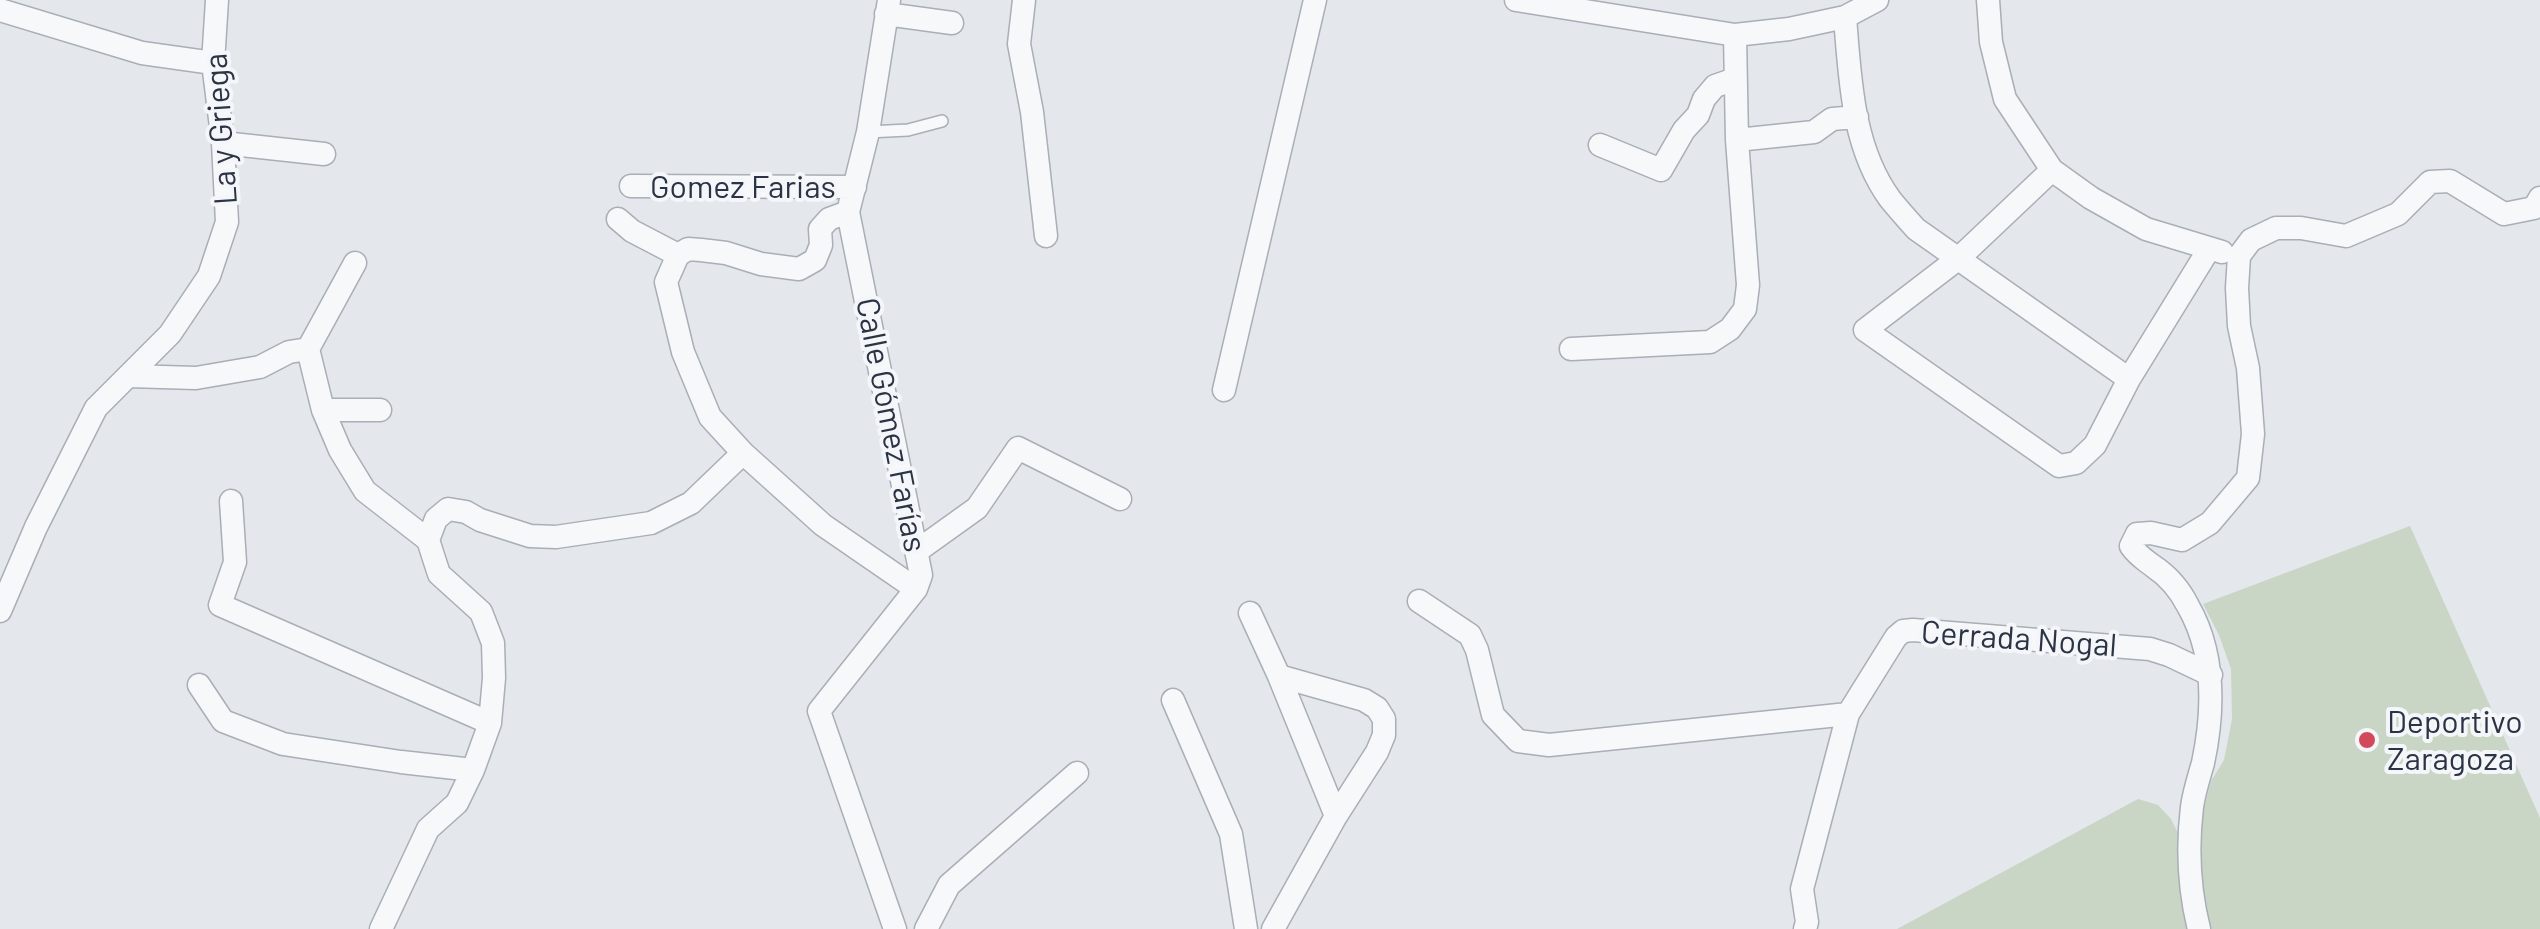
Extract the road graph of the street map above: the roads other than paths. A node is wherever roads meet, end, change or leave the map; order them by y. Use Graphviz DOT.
graph roads {
  1 [pos="218,0"];
  2 [pos="1024,0"];
  3 [pos="1315,0"];
  4 [pos="1516,0"];
  5 [pos="1877,0"];
  6 [pos="1988,0"];
  7 [pos="887,7"];
  8 [pos="1620,9"];
  9 [pos="0,10"];
  10 [pos="1845,16"];
  11 [pos="952,23"];
  12 [pos="1736,35"];
  13 [pos="213,63"];
  14 [pos="1735,79"];
  15 [pos="1857,118"];
  16 [pos="942,121"];
  17 [pos="868,132"];
  18 [pos="1737,140"];
  19 [pos="223,143"];
  20 [pos="1600,145"];
  21 [pos="324,154"];
  22 [pos="2052,170"];
  23 [pos="631,186"];
  24 [pos="856,187"];
  25 [pos="2540,198"];
  26 [pos="848,212"];
  27 [pos="618,219"];
  28 [pos="1046,236"];
  29 [pos="2209,249"];
  30 [pos="678,256"];
  31 [pos="2239,256"];
  32 [pos="1959,258"];
  33 [pos="355,263"];
  34 [pos="308,349"];
  35 [pos="1571,349"];
  36 [pos="128,376"];
  37 [pos="2129,379"];
  38 [pos="1224,390"];
  39 [pos="322,410"];
  40 [pos="380,410"];
  41 [pos="743,453"];
  42 [pos="1120,499"];
  43 [pos="231,501"];
  44 [pos="428,540"];
  45 [pos="918,551"];
  46 [pos="916,589"];
  47 [pos="1419,601"];
  48 [pos="0,612"];
  49 [pos="1250,613"];
  50 [pos="2210,675"];
  51 [pos="1280,676"];
  52 [pos="199,686"];
  53 [pos="1173,700"];
  54 [pos="1848,714"];
  55 [pos="490,723"];
  56 [pos="473,770"];
  57 [pos="1077,773"];
  58 [pos="1336,816"];
  59 [pos="381,929"];
  60 [pos="895,929"];
  61 [pos="926,929"];
  62 [pos="1246,929"];
  63 [pos="1272,929"];
  64 [pos="1805,929"];
  65 [pos="2199,929"];
  1 -- 13 [label="street, La y Griega"];
  2 -- 28 [label="street"];
  3 -- 38 [label="street"];
  4 -- 8 [label="street"];
  5 -- 10 [label="street"];
  6 -- 22 [label="street"];
  7 -- 11 [label="street"];
  7 -- 17 [label="street, Calle Gómez Farías"];
  8 -- 12 [label="street"];
  9 -- 13 [label="street"];
  10 -- 12 [label="street"];
  10 -- 15 [label="street"];
  12 -- 14 [label="street"];
  13 -- 19 [label="street, La y Griega"];
  14 -- 18 [label="street"];
  14 -- 20 [label="street"];
  15 -- 18 [label="street"];
  15 -- 32 [label="street"];
  16 -- 17 [label="lane"];
  17 -- 24 [label="street, Calle Gómez Farías"];
  18 -- 35 [label="street"];
  19 -- 21 [label="street"];
  19 -- 36 [label="street, La y Griega"];
  22 -- 29 [label="street"];
  22 -- 32 [label="street"];
  23 -- 24 [label="street, Gomez Farias"];
  24 -- 26 [label="street, Calle Gómez Farías"];
  25 -- 31 [label="street"];
  26 -- 30 [label="street"];
  26 -- 45 [label="street, Calle Gómez Farías"];
  27 -- 30 [label="street"];
  29 -- 31 [label="street"];
  29 -- 37 [label="street"];
  30 -- 41 [label="street"];
  31 -- 50 [label="street"];
  32 -- 37 [label="street"];
  32 -- 37 [label="street"];
  33 -- 34 [label="street"];
  34 -- 36 [label="street"];
  34 -- 39 [label="street"];
  36 -- 48 [label="street, La y Griega"];
  39 -- 40 [label="street"];
  39 -- 44 [label="street"];
  41 -- 44 [label="street"];
  41 -- 46 [label="street"];
  42 -- 45 [label="street"];
  43 -- 55 [label="street"];
  44 -- 55 [label="street"];
  45 -- 46 [label="street, Calle Gómez Farías"];
  46 -- 60 [label="street, Calle Gómez Farías"];
  47 -- 54 [label="street"];
  49 -- 51 [label="street"];
  50 -- 54 [label="street, Cerrada Nogal"];
  50 -- 65 [label="street"];
  51 -- 58 [label="street"];
  51 -- 58 [label="street"];
  52 -- 56 [label="street"];
  53 -- 62 [label="street"];
  54 -- 64 [label="street, Cerrada Nogal"];
  55 -- 56 [label="street"];
  56 -- 59 [label="street"];
  57 -- 61 [label="street"];
  58 -- 63 [label="street"];
}
